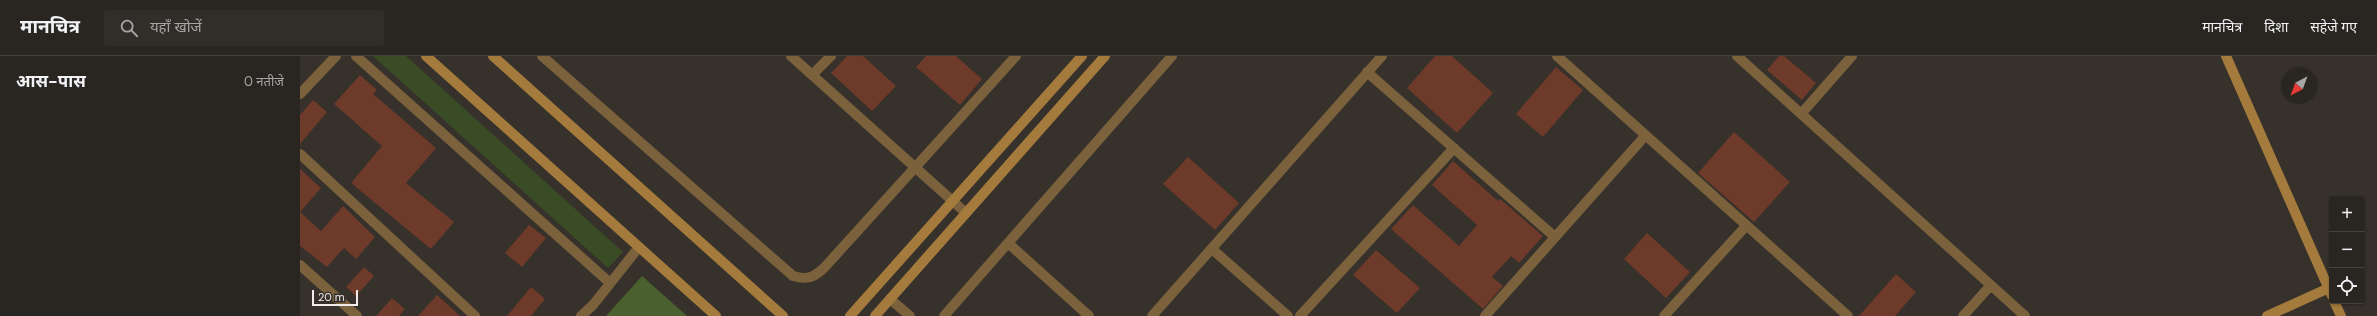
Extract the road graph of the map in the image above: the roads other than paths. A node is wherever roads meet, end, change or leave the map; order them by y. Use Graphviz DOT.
graph roads {
  1 [pos="336,56"];
  2 [pos="356,56"];
  3 [pos="426,56"];
  4 [pos="493,56"];
  5 [pos="542,56"];
  6 [pos="791,56"];
  7 [pos="831,56"];
  8 [pos="1016,56"];
  9 [pos="1082,56"];
  10 [pos="1105,56"];
  11 [pos="1172,56"];
  12 [pos="1382,56"];
  13 [pos="1557,56"];
  14 [pos="1737,56"];
  15 [pos="1852,56"];
  16 [pos="2226,56"];
  17 [pos="1367,72"];
  18 [pos="812,75"];
  19 [pos="300,94"];
  20 [pos="1801,114"];
  21 [pos="1645,136"];
  22 [pos="1454,148"];
  23 [pos="300,154"];
  24 [pos="916,168"];
  25 [pos="953,201"];
  26 [pos="966,213"];
  27 [pos="1746,226"];
  28 [pos="1555,237"];
  29 [pos="1008,243"];
  30 [pos="639,247"];
  31 [pos="1212,249"];
  32 [pos="300,265"];
  33 [pos="609,282"];
  34 [pos="1991,285"];
  35 [pos="2329,290"];
  36 [pos="2329,292"];
  37 [pos="890,299"];
  38 [pos="2335,304"];
  39 [pos="356,316"];
  40 [pos="475,316"];
  41 [pos="581,316"];
  42 [pos="716,316"];
  43 [pos="783,316"];
  44 [pos="850,316"];
  45 [pos="876,316"];
  46 [pos="910,316"];
  47 [pos="944,316"];
  48 [pos="1089,316"];
  49 [pos="1152,316"];
  50 [pos="1288,316"];
  51 [pos="1300,316"];
  52 [pos="1485,316"];
  53 [pos="1665,316"];
  54 [pos="1848,316"];
  55 [pos="1963,316"];
  56 [pos="2025,316"];
  57 [pos="2267,316"];
  58 [pos="2341,316"];
  1 -- 19 [label="street"];
  2 -- 33 [label="street"];
  3 -- 30 [label="street"];
  4 -- 43 [label="street"];
  5 -- 24 [label="street"];
  6 -- 18 [label="street"];
  7 -- 18 [label="street"];
  8 -- 24 [label="street"];
  9 -- 25 [label="street"];
  10 -- 26 [label="street"];
  11 -- 29 [label="street"];
  12 -- 17 [label="street"];
  13 -- 21 [label="street"];
  14 -- 20 [label="street"];
  15 -- 20 [label="street"];
  16 -- 35 [label="street"];
  17 -- 22 [label="street"];
  17 -- 31 [label="street"];
  18 -- 24 [label="street"];
  20 -- 34 [label="street"];
  21 -- 27 [label="street"];
  21 -- 28 [label="street"];
  22 -- 28 [label="street"];
  22 -- 51 [label="street"];
  23 -- 40 [label="street"];
  24 -- 25 [label="street"];
  25 -- 26 [label="street"];
  25 -- 44 [label="street"];
  26 -- 37 [label="street"];
  27 -- 53 [label="street"];
  27 -- 54 [label="street"];
  28 -- 52 [label="street"];
  29 -- 47 [label="street"];
  29 -- 48 [label="street"];
  30 -- 33 [label="street"];
  30 -- 42 [label="street"];
  31 -- 49 [label="street"];
  31 -- 50 [label="street"];
  32 -- 39 [label="street"];
  33 -- 41 [label="street"];
  34 -- 55 [label="street"];
  34 -- 56 [label="street"];
  36 -- 57 [label="street"];
  37 -- 45 [label="street"];
  37 -- 46 [label="street"];
  38 -- 58 [label="street"];
}
